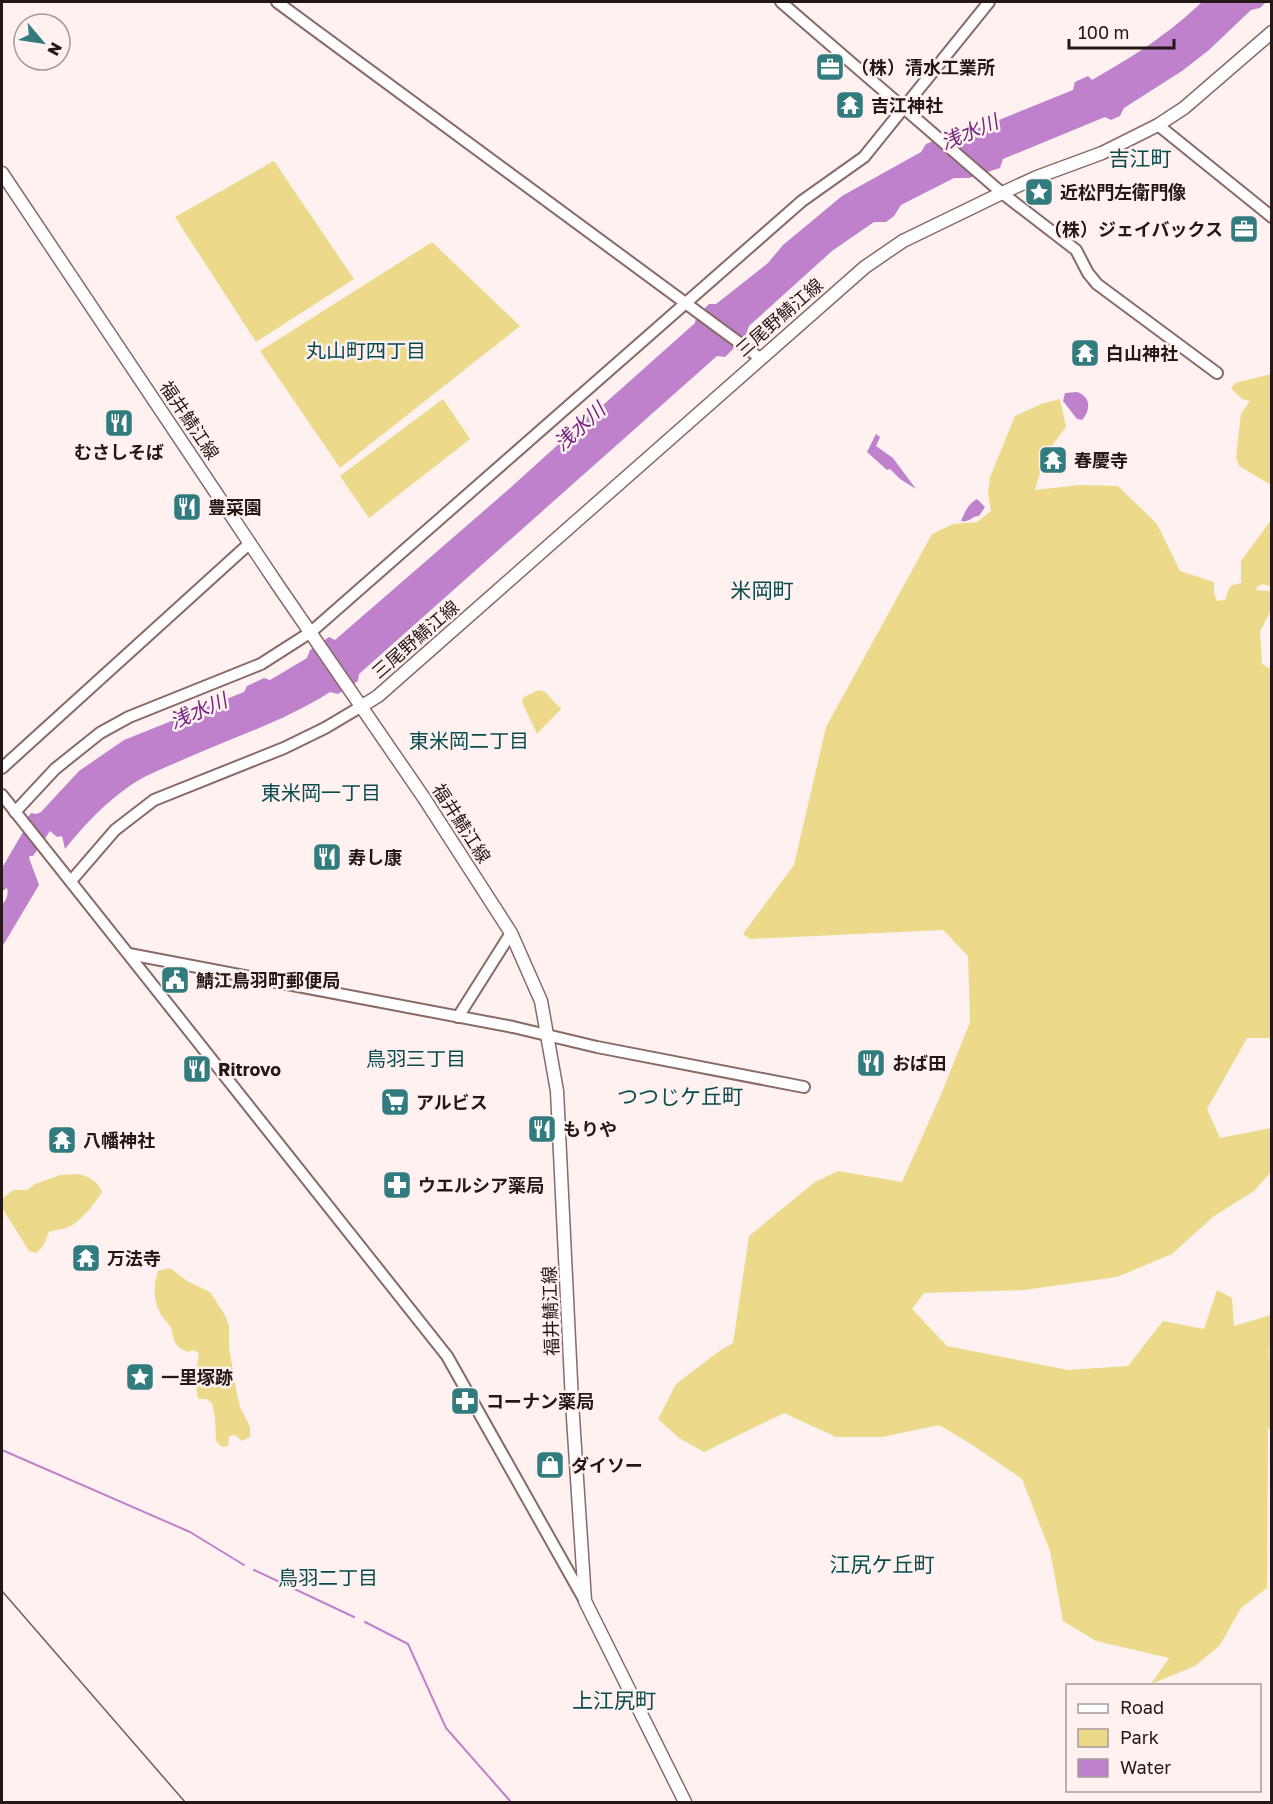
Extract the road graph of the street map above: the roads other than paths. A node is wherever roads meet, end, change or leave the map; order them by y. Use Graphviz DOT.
graph roads {
  1 [pos="277,2"];
  2 [pos="781,2"];
  3 [pos="989,2"];
  4 [pos="1272,32"];
  5 [pos="903,108"];
  6 [pos="1158,125"];
  7 [pos="2,173"];
  8 [pos="999,190"];
  9 [pos="1272,217"];
  10 [pos="685,305"];
  11 [pos="760,358"];
  12 [pos="1217,373"];
  13 [pos="250,543"];
  14 [pos="314,637"];
  15 [pos="358,702"];
  16 [pos="2,768"];
  17 [pos="2,795"];
  18 [pos="15,812"];
  19 [pos="69,878"];
  20 [pos="511,933"];
  21 [pos="129,954"];
  22 [pos="458,1017"];
  23 [pos="547,1034"];
  24 [pos="804,1087"];
  25 [pos="585,1601"];
  26 [pos="685,1803"];
  1 -- 10 [label="street"];
  2 -- 5 [label="street"];
  3 -- 5 [label="street"];
  4 -- 6 [label="main road, 三尾野鯖江線"];
  5 -- 8 [label="street"];
  5 -- 10 [label="street"];
  6 -- 8 [label="main road, 三尾野鯖江線"];
  6 -- 9 [label="street"];
  7 -- 13 [label="main road, 福井鯖江線"];
  8 -- 11 [label="main road, 三尾野鯖江線"];
  8 -- 12 [label="street"];
  10 -- 11 [label="street"];
  10 -- 14 [label="street"];
  11 -- 15 [label="main road, 三尾野鯖江線"];
  13 -- 14 [label="main road, 福井鯖江線"];
  13 -- 16 [label="street"];
  14 -- 15 [label="main road, 福井鯖江線"];
  14 -- 18 [label="street"];
  15 -- 19 [label="street"];
  15 -- 20 [label="main road, 福井鯖江線"];
  17 -- 18 [label="street"];
  18 -- 19 [label="street"];
  19 -- 21 [label="street"];
  20 -- 22 [label="street"];
  20 -- 23 [label="main road, 福井鯖江線"];
  21 -- 22 [label="street"];
  21 -- 25 [label="street"];
  22 -- 23 [label="street"];
  23 -- 24 [label="street"];
  23 -- 25 [label="main road, 福井鯖江線"];
  25 -- 26 [label="main road"];
}
